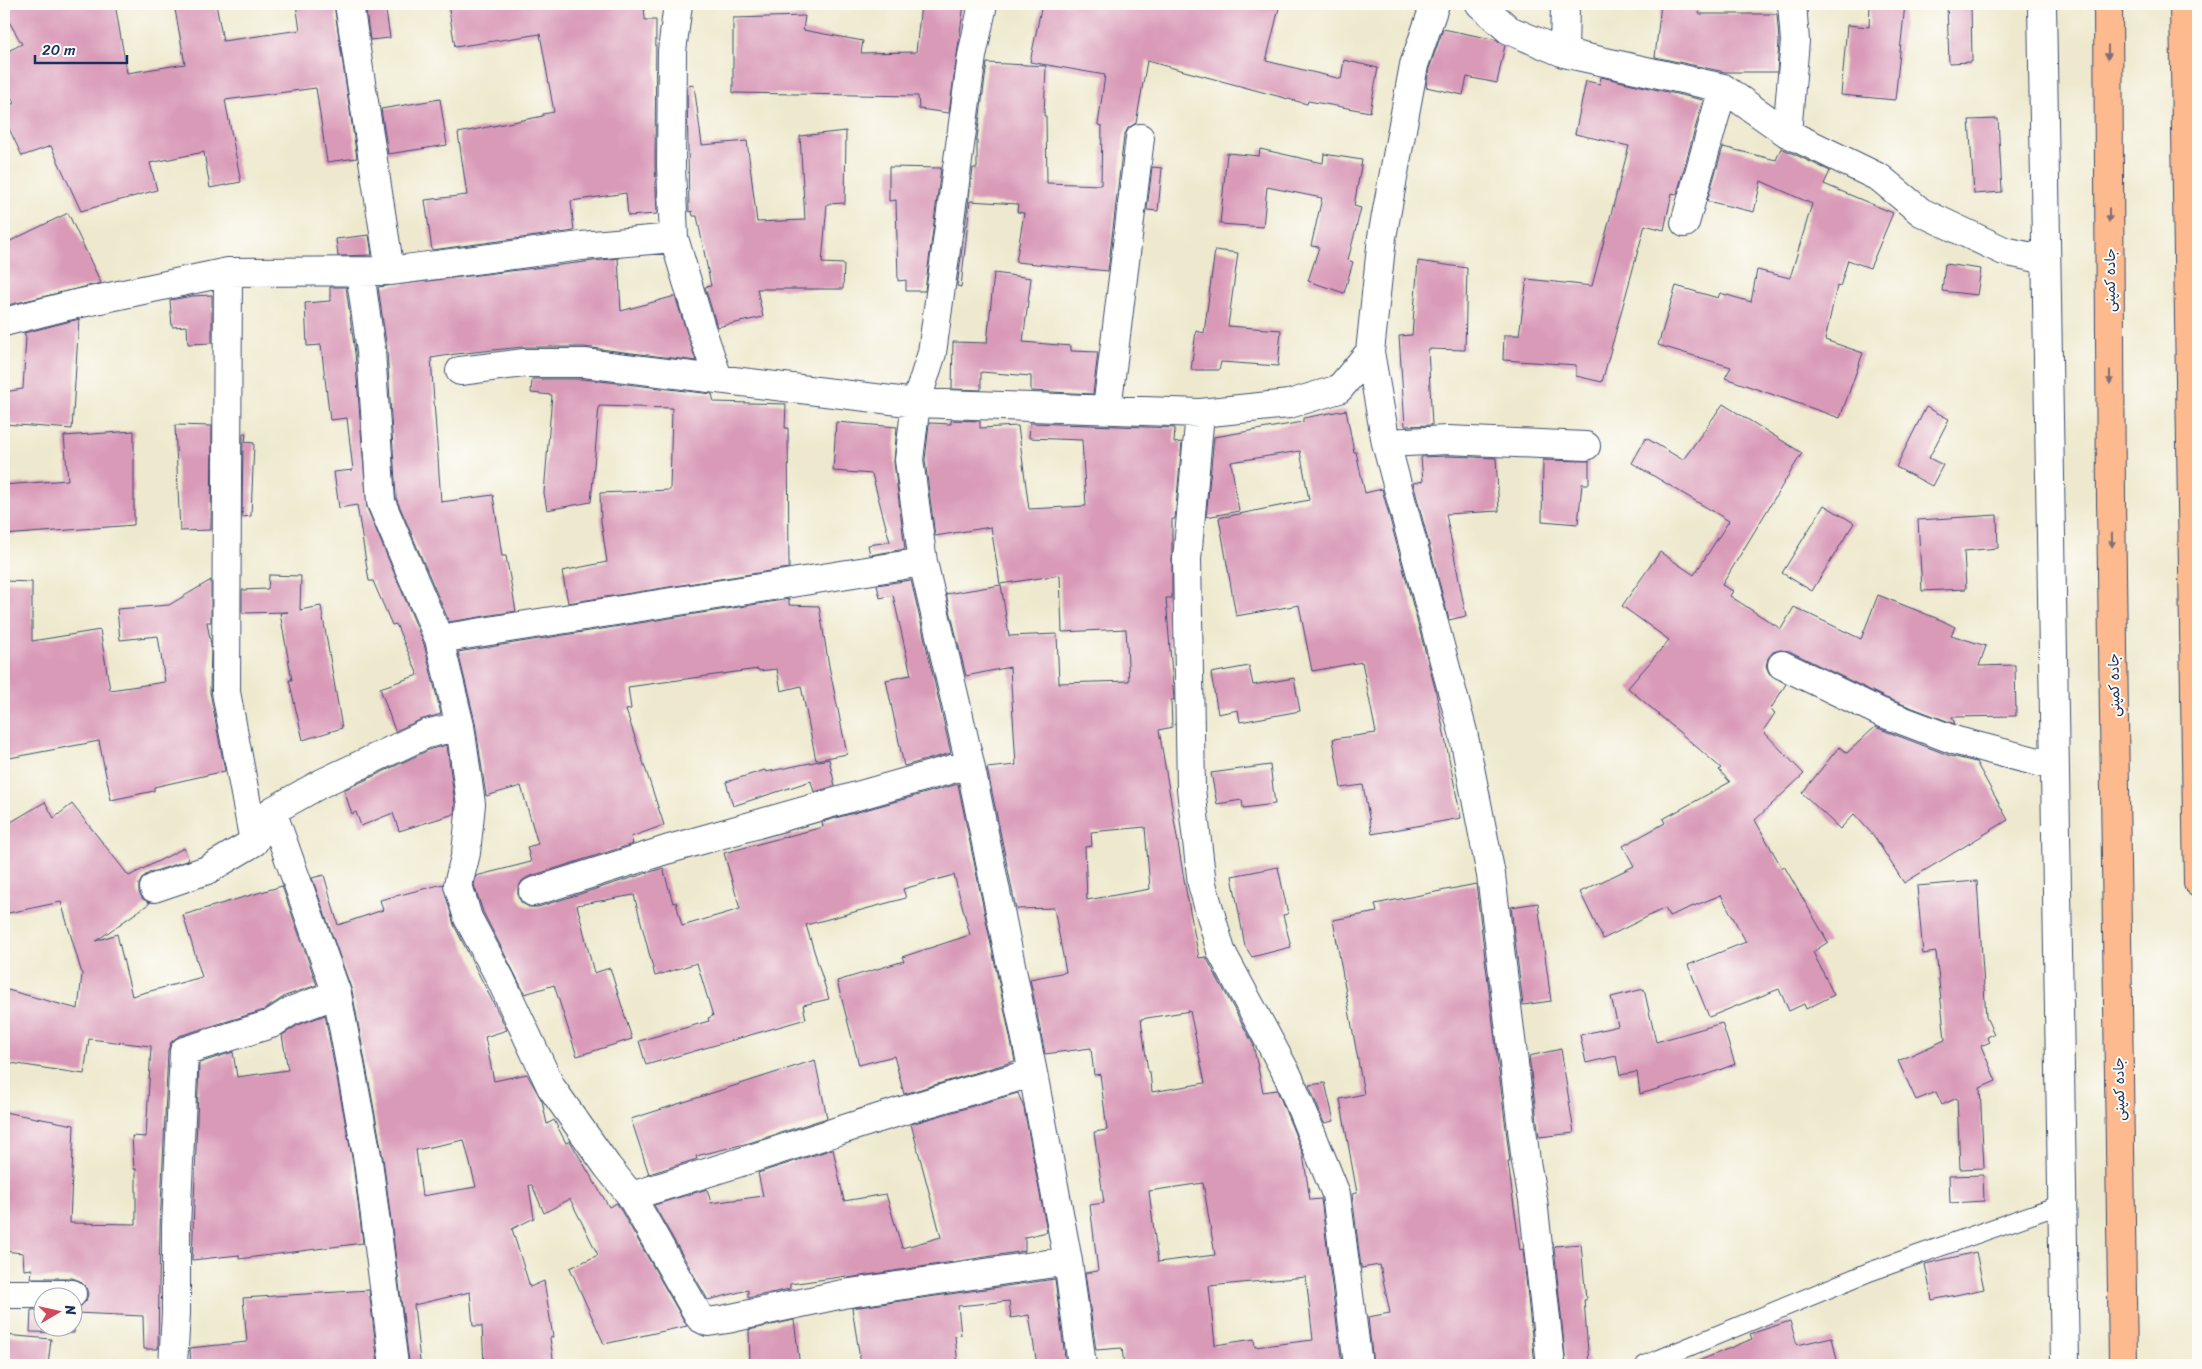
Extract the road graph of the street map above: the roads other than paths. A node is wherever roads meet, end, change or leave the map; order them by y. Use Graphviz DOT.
graph roads {
  1 [pos="349,4"];
  2 [pos="678,4"];
  3 [pos="983,4"];
  4 [pos="1435,4"];
  5 [pos="1480,4"];
  6 [pos="1564,4"];
  7 [pos="1792,4"];
  8 [pos="2042,4"];
  9 [pos="2108,4"];
  10 [pos="2184,4"];
  11 [pos="1564,54"];
  12 [pos="1723,88"];
  13 [pos="1787,133"];
  14 [pos="1140,138"];
  15 [pos="1685,223"];
  16 [pos="674,238"];
  17 [pos="2046,260"];
  18 [pos="390,270"];
  19 [pos="228,272"];
  20 [pos="360,272"];
  21 [pos="4,322"];
  22 [pos="1370,352"];
  23 [pos="460,371"];
  24 [pos="718,378"];
  25 [pos="916,403"];
  26 [pos="1107,409"];
  27 [pos="1200,413"];
  28 [pos="1386,443"];
  29 [pos="1586,446"];
  30 [pos="923,562"];
  31 [pos="439,639"];
  32 [pos="1782,665"];
  33 [pos="460,726"];
  34 [pos="970,764"];
  35 [pos="2054,766"];
  36 [pos="272,811"];
  37 [pos="254,842"];
  38 [pos="2198,883"];
  39 [pos="154,888"];
  40 [pos="533,892"];
  41 [pos="338,994"];
  42 [pos="1033,1073"];
  43 [pos="631,1196"];
  44 [pos="2062,1204"];
  45 [pos="1068,1261"];
  46 [pos="4,1294"];
  47 [pos="32,1294"];
  48 [pos="173,1365"];
  49 [pos="394,1365"];
  50 [pos="1082,1365"];
  51 [pos="1358,1365"];
  52 [pos="1551,1365"];
  53 [pos="1645,1365"];
  54 [pos="2065,1365"];
  55 [pos="2123,1365"];
  1 -- 18 [label="street"];
  2 -- 16 [label="street"];
  3 -- 25 [label="street"];
  4 -- 22 [label="street"];
  5 -- 11 [label="street"];
  6 -- 11 [label="street"];
  7 -- 13 [label="street"];
  8 -- 17 [label="street"];
  9 -- 55 [label="highway, جاده کمپنی, one-way"];
  10 -- 38 [label="highway"];
  11 -- 12 [label="street"];
  12 -- 13 [label="street"];
  12 -- 15 [label="street"];
  13 -- 17 [label="street"];
  14 -- 26 [label="street"];
  16 -- 18 [label="street"];
  16 -- 24 [label="street"];
  17 -- 35 [label="street"];
  18 -- 20 [label="street"];
  19 -- 20 [label="street"];
  19 -- 21 [label="street"];
  19 -- 37 [label="street"];
  20 -- 31 [label="street"];
  22 -- 27 [label="street"];
  22 -- 28 [label="street"];
  23 -- 24 [label="street"];
  24 -- 25 [label="street"];
  25 -- 26 [label="street"];
  25 -- 30 [label="street"];
  26 -- 27 [label="street"];
  27 -- 51 [label="street"];
  28 -- 29 [label="street"];
  28 -- 52 [label="street"];
  30 -- 31 [label="street"];
  30 -- 34 [label="street"];
  31 -- 33 [label="street"];
  32 -- 35 [label="street"];
  33 -- 36 [label="street"];
  33 -- 43 [label="street"];
  34 -- 40 [label="street"];
  34 -- 42 [label="street"];
  35 -- 44 [label="street"];
  36 -- 37 [label="street"];
  36 -- 41 [label="street"];
  37 -- 39 [label="street"];
  41 -- 48 [label="street"];
  41 -- 49 [label="street"];
  42 -- 43 [label="street"];
  42 -- 45 [label="street"];
  43 -- 45 [label="street"];
  44 -- 53 [label="lane"];
  44 -- 54 [label="street"];
  45 -- 50 [label="street"];
  46 -- 47 [label="street"];
}
